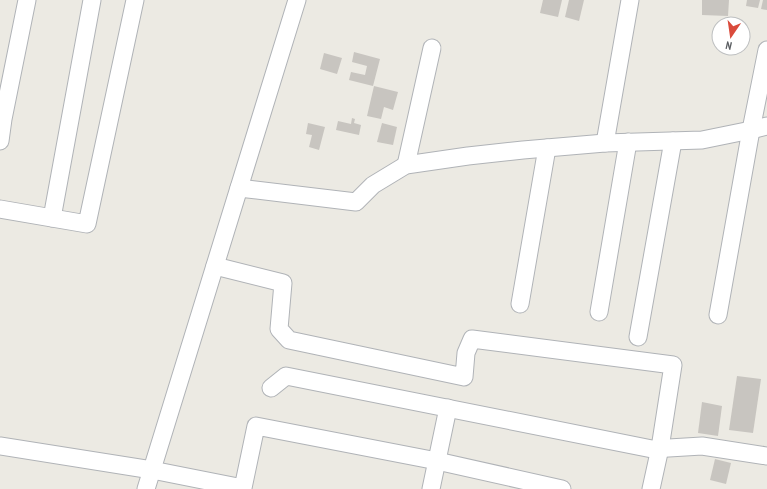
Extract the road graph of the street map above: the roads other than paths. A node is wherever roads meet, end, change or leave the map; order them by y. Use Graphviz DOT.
graph roads {
  1 [pos="27,0"];
  2 [pos="92,0"];
  3 [pos="135,0"];
  4 [pos="297,0"];
  5 [pos="630,0"];
  6 [pos="432,48"];
  7 [pos="767,50"];
  8 [pos="759,128"];
  9 [pos="0,141"];
  10 [pos="673,141"];
  11 [pos="628,142"];
  12 [pos="605,143"];
  13 [pos="548,148"];
  14 [pos="406,165"];
  15 [pos="239,188"];
  16 [pos="0,209"];
  17 [pos="52,218"];
  18 [pos="215,266"];
  19 [pos="520,304"];
  20 [pos="599,312"];
  21 [pos="718,315"];
  22 [pos="638,337"];
  23 [pos="271,388"];
  24 [pos="448,408"];
  25 [pos="0,446"];
  26 [pos="660,448"];
  27 [pos="767,456"];
  28 [pos="437,461"];
  29 [pos="152,470"];
  30 [pos="146,489"];
  31 [pos="431,489"];
  32 [pos="562,489"];
  33 [pos="651,489"];
  1 -- 9 [label="street"];
  2 -- 17 [label="street"];
  3 -- 17 [label="street"];
  4 -- 15 [label="street"];
  5 -- 12 [label="street"];
  6 -- 14 [label="street"];
  7 -- 8 [label="street"];
  8 -- 10 [label="street"];
  8 -- 21 [label="street"];
  10 -- 11 [label="street"];
  10 -- 22 [label="street"];
  11 -- 12 [label="street"];
  11 -- 20 [label="street"];
  12 -- 13 [label="street"];
  13 -- 14 [label="street"];
  13 -- 19 [label="street"];
  14 -- 15 [label="street"];
  15 -- 18 [label="street"];
  16 -- 17 [label="street"];
  18 -- 26 [label="street"];
  18 -- 29 [label="street"];
  23 -- 24 [label="street"];
  24 -- 26 [label="street"];
  24 -- 28 [label="street"];
  25 -- 29 [label="street"];
  26 -- 27 [label="street"];
  26 -- 33 [label="street"];
  28 -- 29 [label="street"];
  28 -- 31 [label="street"];
  28 -- 32 [label="street"];
  29 -- 30 [label="street"];
}
